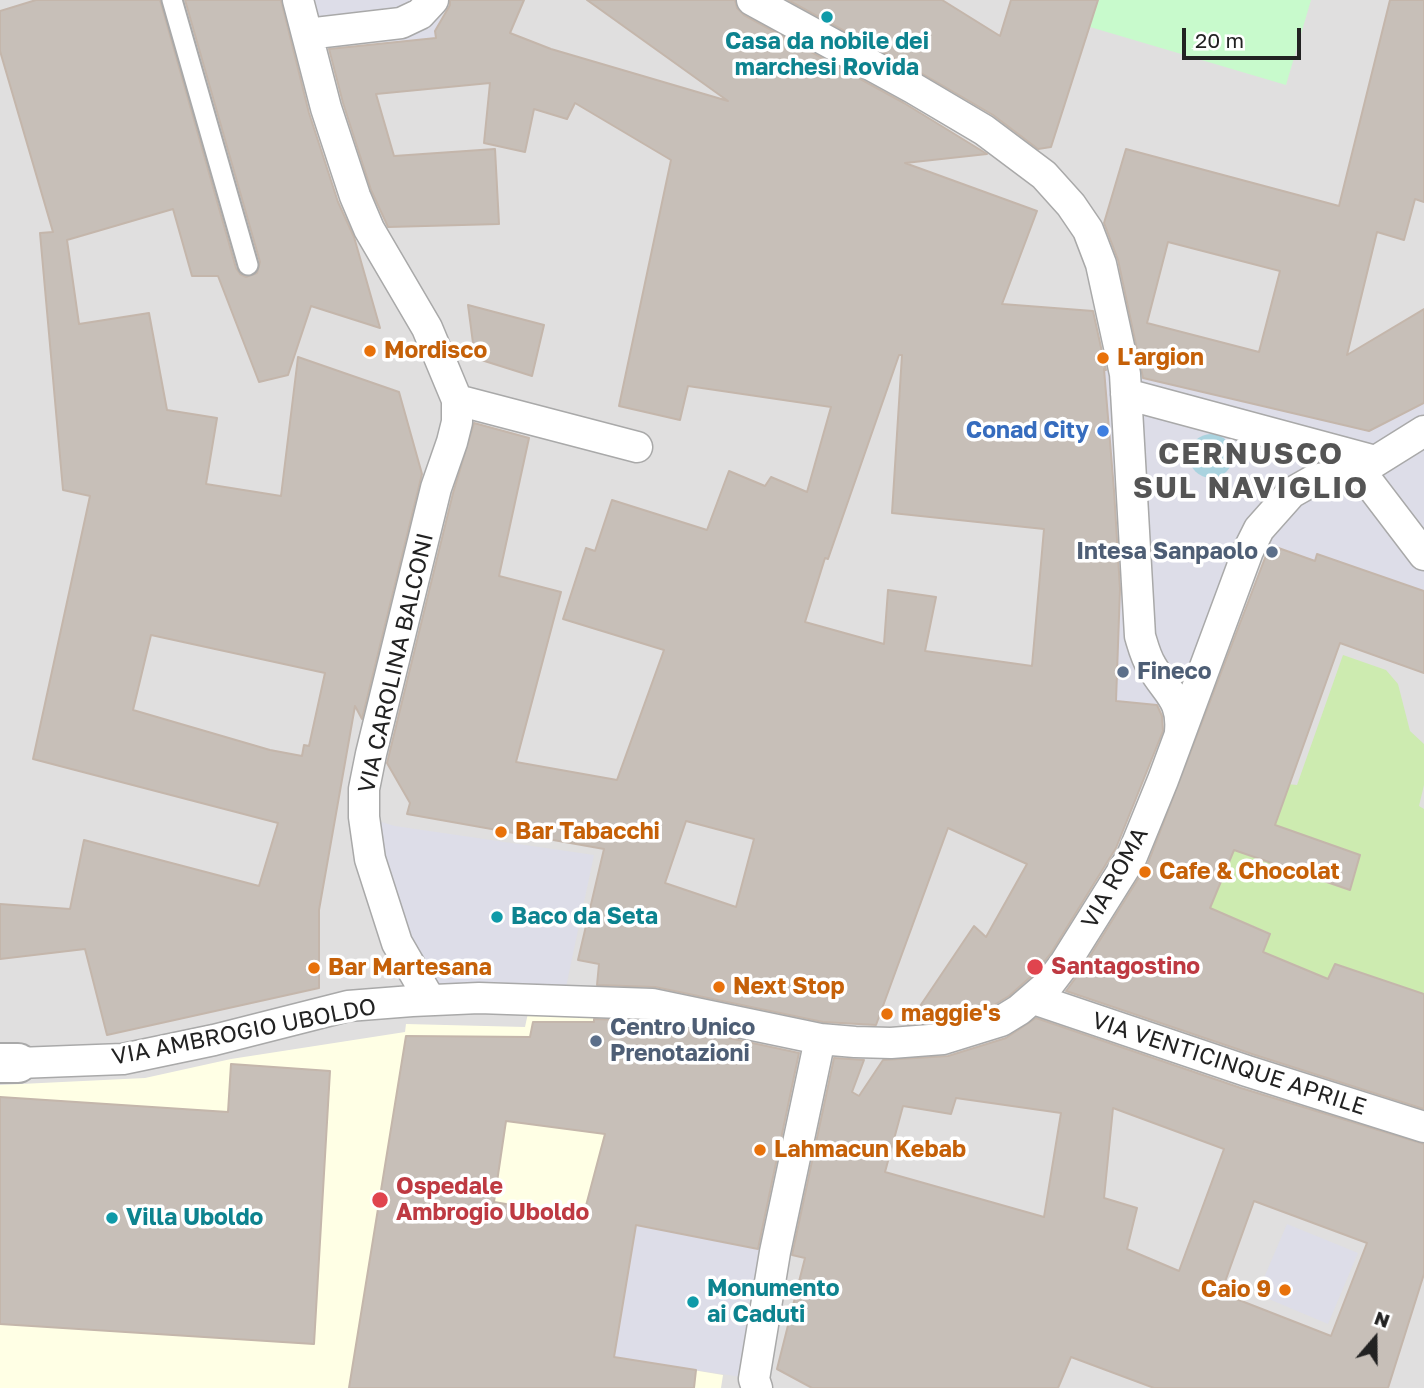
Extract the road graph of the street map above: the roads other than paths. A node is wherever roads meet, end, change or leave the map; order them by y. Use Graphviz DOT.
graph roads {
  1 [pos="172,0"];
  2 [pos="298,0"];
  3 [pos="433,0"];
  4 [pos="752,0"];
  5 [pos="309,40"];
  6 [pos="248,265"];
  7 [pos="1125,384"];
  8 [pos="457,400"];
  9 [pos="1424,431"];
  10 [pos="637,447"];
  11 [pos="1368,466"];
  12 [pos="1424,555"];
  13 [pos="1180,732"];
  14 [pos="1034,999"];
  15 [pos="430,1000"];
  16 [pos="820,1039"];
  17 [pos="9,1063"];
  18 [pos="1424,1127"];
  19 [pos="757,1388"];
  1 -- 6 [label="lane"];
  2 -- 5 [label="street, VIA CAROLINA BALCONI"];
  3 -- 5 [label="street"];
  4 -- 7 [label="street"];
  5 -- 8 [label="street, VIA CAROLINA BALCONI"];
  7 -- 11 [label="street"];
  7 -- 13 [label="street"];
  8 -- 10 [label="street"];
  8 -- 15 [label="street, VIA CAROLINA BALCONI"];
  9 -- 11 [label="street"];
  11 -- 12 [label="street"];
  11 -- 13 [label="street, VIA ROMA"];
  13 -- 14 [label="street, VIA ROMA"];
  14 -- 16 [label="street, VIA ROMA"];
  14 -- 18 [label="street, VIA VENTICINQUE APRILE"];
  15 -- 16 [label="street, VIA AMBROGIO UBOLDO"];
  15 -- 17 [label="street, VIA AMBROGIO UBOLDO"];
  16 -- 19 [label="street"];
}
